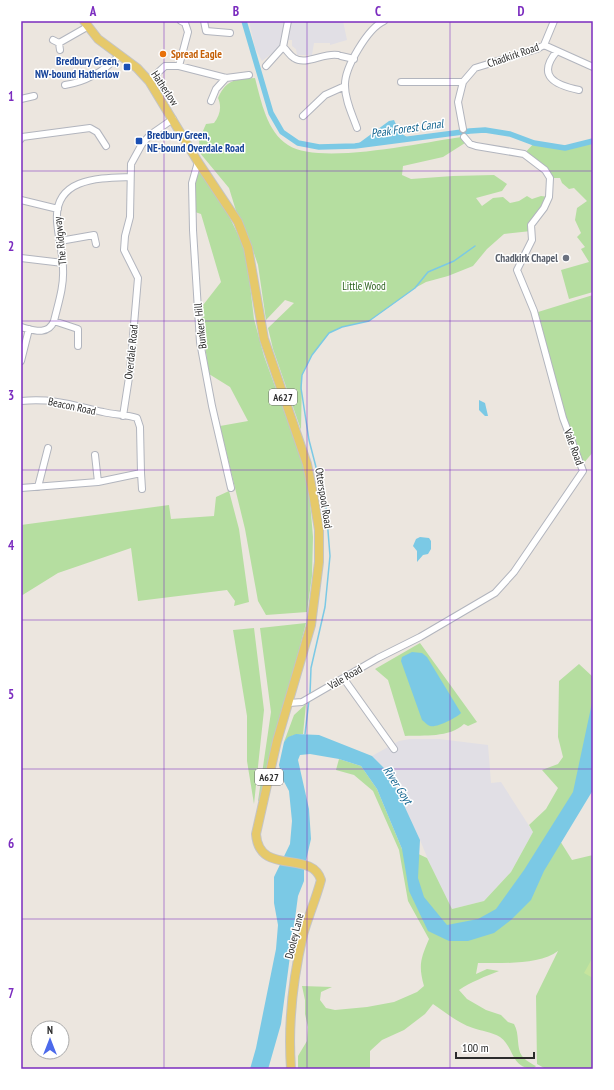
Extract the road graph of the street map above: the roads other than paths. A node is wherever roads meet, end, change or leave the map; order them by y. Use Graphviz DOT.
graph roads {
  1 [pos="180,21"];
  2 [pos="204,21"];
  3 [pos="288,21"];
  4 [pos="554,21"];
  5 [pos="381,22"];
  6 [pos="85,24"];
  7 [pos="230,33"];
  8 [pos="544,45"];
  9 [pos="283,47"];
  10 [pos="60,50"];
  11 [pos="557,52"];
  12 [pos="120,55"];
  13 [pos="354,59"];
  14 [pos="179,66"];
  15 [pos="266,66"];
  16 [pos="593,67"];
  17 [pos="249,75"];
  18 [pos="226,78"];
  19 [pos="149,81"];
  20 [pos="401,82"];
  21 [pos="463,82"];
  22 [pos="65,85"];
  23 [pos="344,86"];
  24 [pos="579,90"];
  25 [pos="34,96"];
  26 [pos="21,99"];
  27 [pos="211,101"];
  28 [pos="303,116"];
  29 [pos="172,119"];
  30 [pos="357,128"];
  31 [pos="463,129"];
  32 [pos="21,137"];
  33 [pos="464,137"];
  34 [pos="106,146"];
  35 [pos="198,162"];
  36 [pos="130,176"];
  37 [pos="21,200"];
  38 [pos="58,209"];
  39 [pos="60,241"];
  40 [pos="96,244"];
  41 [pos="21,258"];
  42 [pos="63,263"];
  43 [pos="54,321"];
  44 [pos="21,327"];
  45 [pos="29,329"];
  46 [pos="78,346"];
  47 [pos="21,361"];
  48 [pos="21,401"];
  49 [pos="123,416"];
  50 [pos="48,448"];
  51 [pos="95,455"];
  52 [pos="142,473"];
  53 [pos="98,482"];
  54 [pos="38,487"];
  55 [pos="21,488"];
  56 [pos="231,488"];
  57 [pos="142,489"];
  58 [pos="344,678"];
  59 [pos="289,703"];
  60 [pos="394,749"];
  61 [pos="261,851"];
  62 [pos="291,1069"];
  1 -- 14 [label="street"];
  2 -- 7 [label="street"];
  3 -- 9 [label="street"];
  4 -- 8 [label="street, Chadkirk Road"];
  5 -- 13 [label="street"];
  6 -- 10 [label="street"];
  6 -- 12 [label="main road, Hatherlow / A627"];
  8 -- 11 [label="street"];
  8 -- 21 [label="street, Chadkirk Road"];
  9 -- 13 [label="street"];
  9 -- 15 [label="street"];
  11 -- 16 [label="street"];
  11 -- 24 [label="street"];
  12 -- 19 [label="main road, Hatherlow / A627"];
  12 -- 22 [label="street"];
  13 -- 23 [label="street"];
  14 -- 18 [label="street"];
  14 -- 19 [label="street"];
  17 -- 18 [label="street"];
  18 -- 27 [label="street"];
  19 -- 29 [label="main road, Hatherlow / A627"];
  20 -- 21 [label="street"];
  21 -- 31 [label="street, Chadkirk Road"];
  23 -- 28 [label="street"];
  23 -- 30 [label="street"];
  25 -- 26 [label="street"];
  29 -- 35 [label="main road, Hatherlow / A627"];
  29 -- 36 [label="street, Overdale Road"];
  32 -- 34 [label="street"];
  33 -- 58 [label="street, Vale Road"];
  35 -- 56 [label="street, Bunkers Hill"];
  35 -- 59 [label="main road, Otterspool Road / A627"];
  36 -- 38 [label="street, The Ridgway"];
  36 -- 49 [label="street, Overdale Road"];
  37 -- 38 [label="street"];
  38 -- 39 [label="street, The Ridgway"];
  39 -- 40 [label="street"];
  39 -- 42 [label="street, The Ridgway"];
  41 -- 42 [label="street"];
  42 -- 43 [label="street, The Ridgway"];
  43 -- 45 [label="street"];
  43 -- 46 [label="street"];
  44 -- 45 [label="street"];
  45 -- 47 [label="street"];
  48 -- 49 [label="street, Beacon Road"];
  49 -- 52 [label="street"];
  50 -- 54 [label="street"];
  51 -- 53 [label="street"];
  52 -- 53 [label="street"];
  52 -- 57 [label="street"];
  53 -- 54 [label="street"];
  54 -- 55 [label="street"];
  58 -- 59 [label="street, Vale Road"];
  58 -- 60 [label="street"];
  59 -- 61 [label="main road, Otterspool Road / A627"];
  61 -- 62 [label="main road, Dooley Lane / A627"];
}
